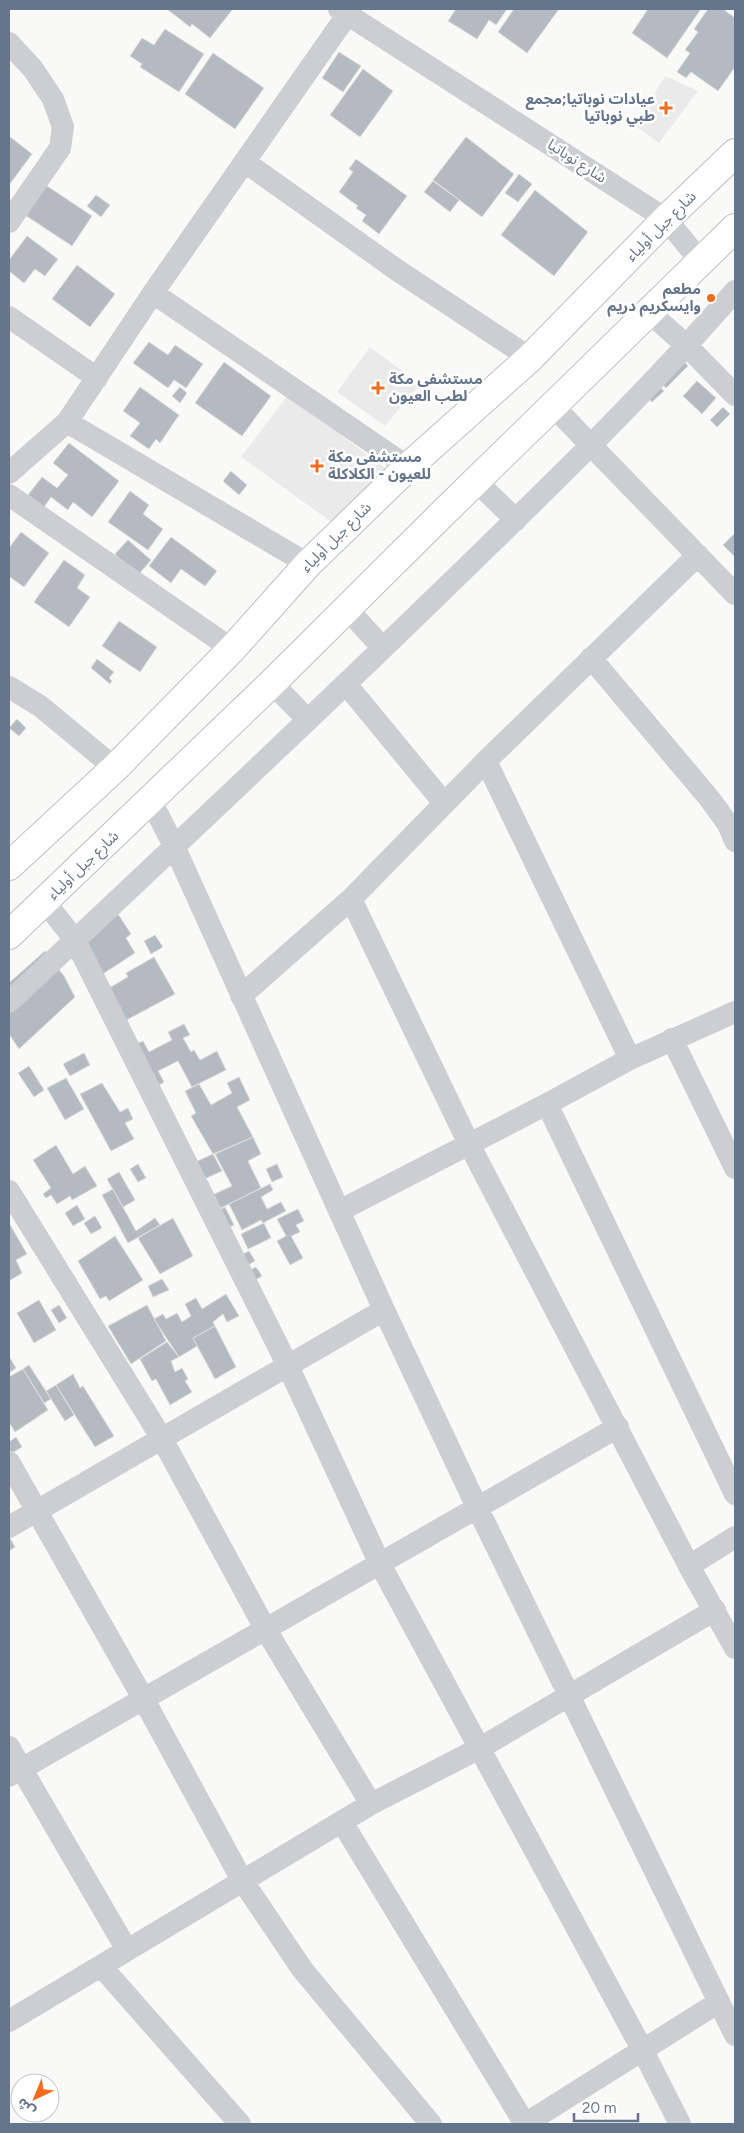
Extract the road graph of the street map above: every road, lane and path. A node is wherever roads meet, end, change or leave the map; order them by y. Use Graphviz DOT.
graph roads {
  1 [pos="343,12"];
  2 [pos="9,43"];
  3 [pos="735,152"];
  4 [pos="245,162"];
  5 [pos="666,218"];
  6 [pos="9,222"];
  7 [pos="735,228"];
  8 [pos="702,263"];
  9 [pos="735,291"];
  10 [pos="153,293"];
  11 [pos="650,313"];
  12 [pos="9,317"];
  13 [pos="687,346"];
  14 [pos="530,358"];
  15 [pos="97,378"];
  16 [pos="735,395"];
  17 [pos="554,407"];
  18 [pos="67,422"];
  19 [pos="591,444"];
  20 [pos="408,467"];
  21 [pos="9,473"];
  22 [pos="476,481"];
  23 [pos="9,495"];
  24 [pos="516,520"];
  25 [pos="698,555"];
  26 [pos="308,564"];
  27 [pos="735,594"];
  28 [pos="346,608"];
  29 [pos="383,648"];
  30 [pos="232,649"];
  31 [pos="591,658"];
  32 [pos="272,683"];
  33 [pos="346,684"];
  34 [pos="9,687"];
  35 [pos="308,720"];
  36 [pos="486,761"];
  37 [pos="115,768"];
  38 [pos="150,799"];
  39 [pos="444,803"];
  40 [pos="735,841"];
  41 [pos="174,848"];
  42 [pos="9,866"];
  43 [pos="351,899"];
  44 [pos="45,902"];
  45 [pos="9,935"];
  46 [pos="75,940"];
  47 [pos="241,996"];
  48 [pos="9,1002"];
  49 [pos="735,1012"];
  50 [pos="672,1039"];
  51 [pos="630,1059"];
  52 [pos="547,1104"];
  53 [pos="469,1144"];
  54 [pos="735,1168"];
  55 [pos="9,1191"];
  56 [pos="339,1211"];
  57 [pos="384,1310"];
  58 [pos="288,1366"];
  59 [pos="618,1427"];
  60 [pos="161,1437"];
  61 [pos="9,1462"];
  62 [pos="735,1494"];
  63 [pos="478,1507"];
  64 [pos="37,1511"];
  65 [pos="9,1527"];
  66 [pos="735,1537"];
  67 [pos="380,1564"];
  68 [pos="689,1566"];
  69 [pos="715,1610"];
  70 [pos="266,1630"];
  71 [pos="735,1648"];
  72 [pos="570,1694"];
  73 [pos="144,1698"];
  74 [pos="9,1747"];
  75 [pos="480,1748"];
  76 [pos="15,1773"];
  77 [pos="371,1804"];
  78 [pos="342,1822"];
  79 [pos="242,1880"];
  80 [pos="127,1950"];
  81 [pos="101,1966"];
  82 [pos="719,2002"];
  83 [pos="9,2021"];
  84 [pos="735,2035"];
  85 [pos="642,2049"];
  86 [pos="240,2124"];
  87 [pos="431,2124"];
  88 [pos="525,2124"];
  89 [pos="680,2124"];
  1 -- 4 [label="street"];
  1 -- 5 [label="street, شارع نوباتيا"];
  2 -- 6 [label="street"];
  3 -- 5 [label="main road, شارع جبل أولياء"];
  4 -- 10 [label="street"];
  4 -- 14 [label="street"];
  5 -- 8 [label="street, شارع نوباتيا"];
  5 -- 14 [label="main road, شارع جبل أولياء"];
  7 -- 8 [label="main road, شارع جبل أولياء"];
  8 -- 11 [label="main road, شارع جبل أولياء"];
  9 -- 13 [label="street"];
  10 -- 15 [label="street"];
  10 -- 20 [label="street"];
  11 -- 13 [label="street"];
  11 -- 17 [label="main road, شارع جبل أولياء"];
  12 -- 15 [label="street"];
  13 -- 16 [label="street"];
  13 -- 19 [label="street"];
  14 -- 20 [label="main road, شارع جبل أولياء"];
  15 -- 18 [label="street"];
  17 -- 19 [label="street"];
  17 -- 22 [label="main road, شارع جبل أولياء"];
  18 -- 21 [label="street"];
  18 -- 26 [label="street"];
  19 -- 24 [label="street"];
  19 -- 25 [label="street"];
  20 -- 26 [label="main road, شارع جبل أولياء"];
  22 -- 24 [label="street"];
  22 -- 28 [label="main road, شارع جبل أولياء"];
  23 -- 30 [label="street"];
  24 -- 29 [label="street"];
  25 -- 27 [label="street"];
  25 -- 31 [label="street"];
  26 -- 30 [label="main road, شارع جبل أولياء"];
  28 -- 29 [label="street"];
  28 -- 32 [label="main road, شارع جبل أولياء"];
  29 -- 33 [label="street"];
  30 -- 37 [label="main road, شارع جبل أولياء"];
  31 -- 36 [label="street"];
  31 -- 40 [label="street"];
  32 -- 35 [label="street"];
  32 -- 38 [label="main road, شارع جبل أولياء"];
  33 -- 35 [label="street"];
  33 -- 39 [label="street"];
  34 -- 37 [label="street"];
  35 -- 41 [label="street"];
  36 -- 39 [label="street"];
  36 -- 51 [label="street"];
  37 -- 42 [label="main road, شارع جبل أولياء"];
  38 -- 41 [label="street"];
  38 -- 44 [label="main road, شارع جبل أولياء"];
  39 -- 43 [label="street"];
  41 -- 46 [label="street"];
  41 -- 47 [label="street"];
  43 -- 47 [label="street"];
  43 -- 53 [label="street"];
  44 -- 45 [label="main road, شارع جبل أولياء"];
  44 -- 46 [label="street"];
  46 -- 48 [label="street"];
  46 -- 58 [label="street"];
  47 -- 56 [label="street"];
  49 -- 50 [label="street"];
  50 -- 51 [label="street"];
  50 -- 54 [label="street"];
  51 -- 52 [label="street"];
  52 -- 53 [label="street"];
  52 -- 62 [label="street"];
  53 -- 56 [label="street"];
  53 -- 59 [label="street"];
  55 -- 60 [label="street"];
  56 -- 57 [label="street"];
  57 -- 58 [label="street"];
  57 -- 63 [label="street"];
  58 -- 60 [label="street"];
  58 -- 67 [label="street"];
  59 -- 63 [label="street"];
  59 -- 68 [label="street"];
  60 -- 64 [label="street"];
  60 -- 70 [label="street"];
  61 -- 64 [label="street"];
  63 -- 67 [label="street"];
  63 -- 72 [label="street"];
  64 -- 65 [label="street"];
  64 -- 73 [label="street"];
  66 -- 68 [label="street"];
  67 -- 70 [label="street"];
  67 -- 75 [label="street"];
  68 -- 69 [label="street"];
  69 -- 71 [label="street"];
  69 -- 72 [label="street"];
  70 -- 73 [label="street"];
  70 -- 77 [label="street"];
  72 -- 75 [label="street"];
  72 -- 82 [label="street"];
  73 -- 76 [label="street"];
  73 -- 79 [label="street"];
  74 -- 76 [label="street"];
  75 -- 77 [label="street"];
  75 -- 85 [label="street"];
  76 -- 80 [label="street"];
  77 -- 78 [label="street"];
  78 -- 79 [label="street"];
  78 -- 88 [label="street"];
  79 -- 80 [label="street"];
  79 -- 87 [label="street"];
  80 -- 81 [label="street"];
  81 -- 83 [label="street"];
  81 -- 86 [label="street"];
  82 -- 84 [label="street"];
  82 -- 85 [label="street"];
  85 -- 88 [label="street"];
  85 -- 89 [label="street"];
}
